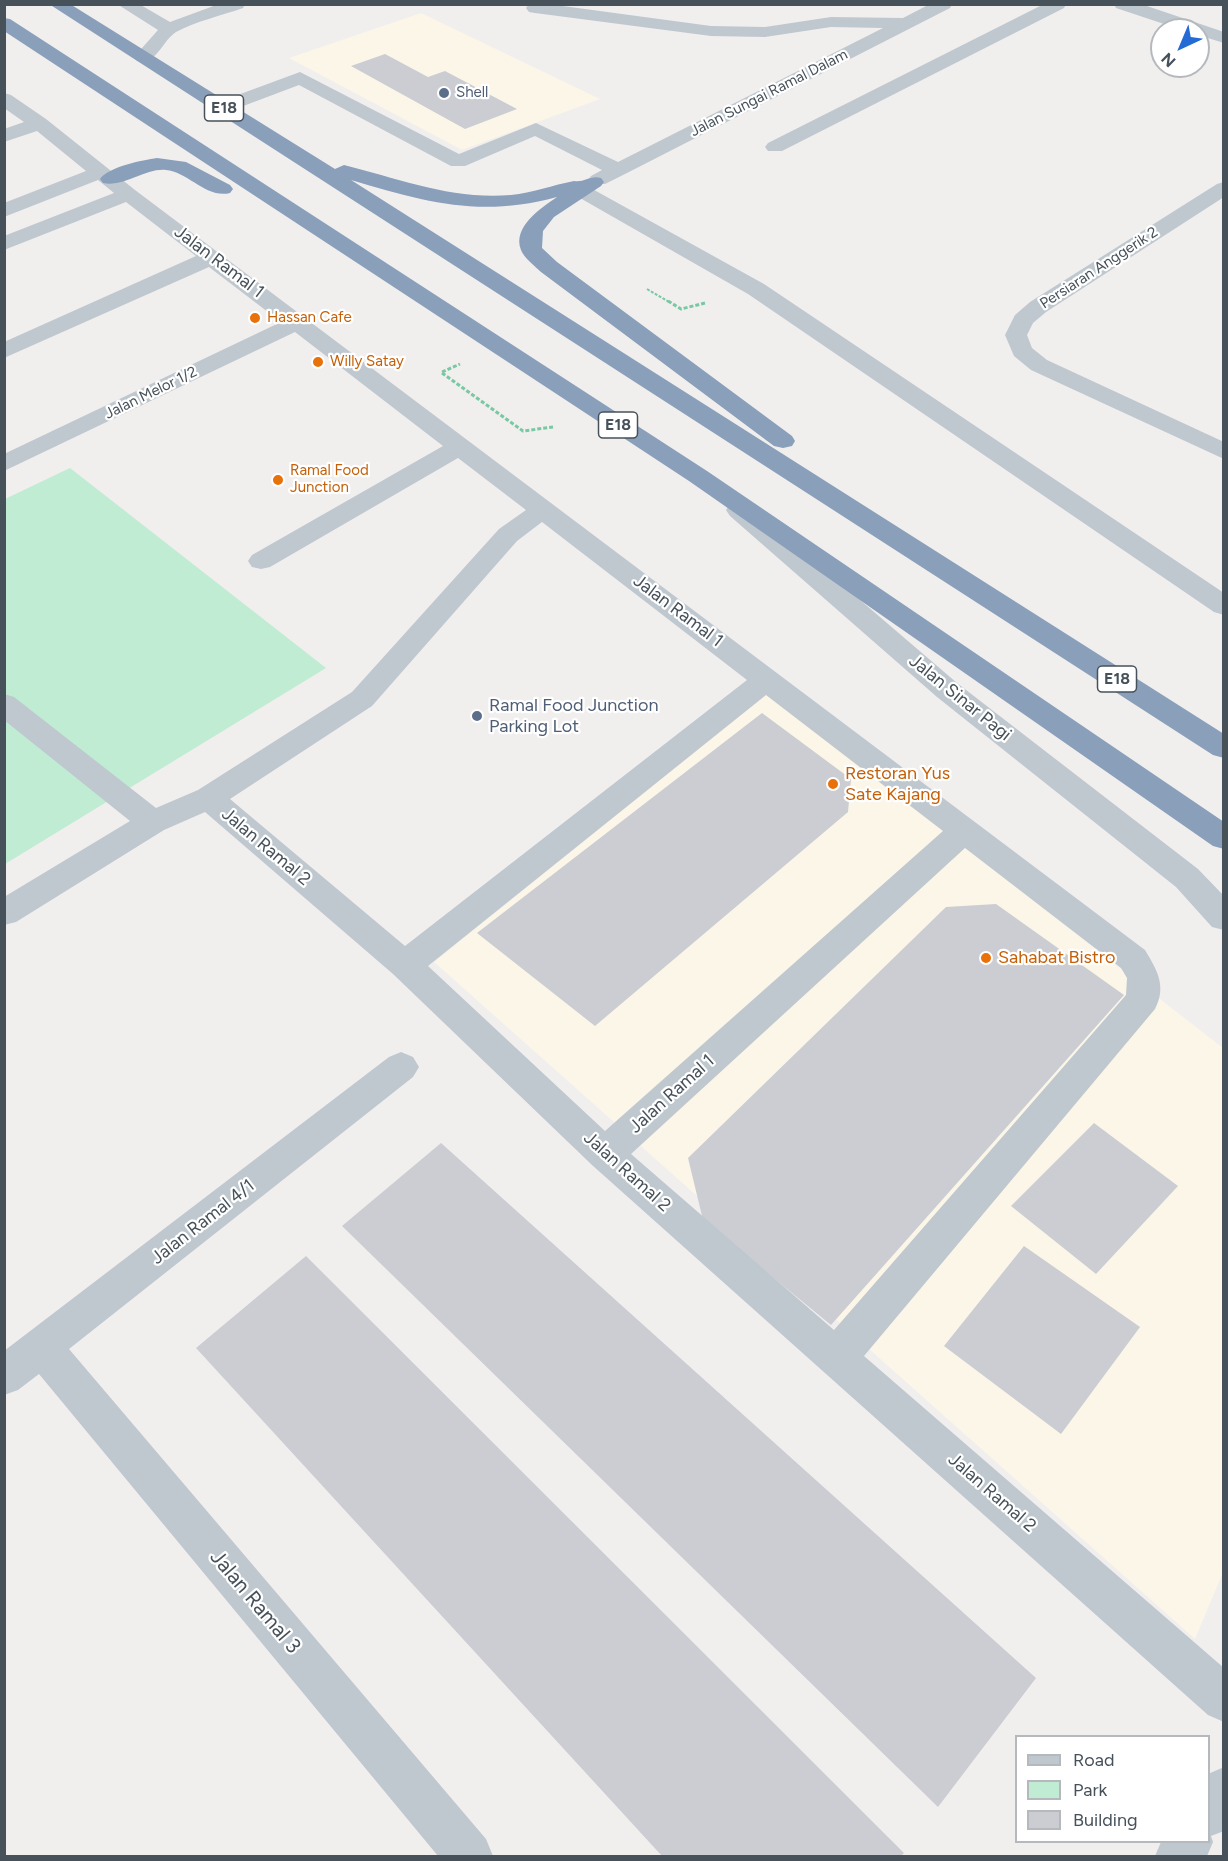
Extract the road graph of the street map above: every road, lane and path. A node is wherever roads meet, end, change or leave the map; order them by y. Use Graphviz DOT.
graph roads {
  1 [pos="57,4"];
  2 [pos="125,4"];
  3 [pos="237,4"];
  4 [pos="944,4"];
  5 [pos="1058,4"];
  6 [pos="1122,4"];
  7 [pos="534,8"];
  8 [pos="80,11"];
  9 [pos="833,13"];
  10 [pos="907,23"];
  11 [pos="4,24"];
  12 [pos="169,29"];
  13 [pos="1224,38"];
  14 [pos="143,57"];
  15 [pos="4,99"];
  16 [pos="223,107"];
  17 [pos="39,123"];
  18 [pos="4,136"];
  19 [pos="775,147"];
  20 [pos="305,159"];
  21 [pos="618,170"];
  22 [pos="113,182"];
  23 [pos="587,186"];
  24 [pos="1218,197"];
  25 [pos="4,211"];
  26 [pos="4,244"];
  27 [pos="213,257"];
  28 [pos="389,276"];
  29 [pos="638,284"];
  30 [pos="681,309"];
  31 [pos="298,322"];
  32 [pos="4,351"];
  33 [pos="442,372"];
  34 [pos="489,405"];
  35 [pos="461,446"];
  36 [pos="1224,452"];
  37 [pos="4,464"];
  38 [pos="698,476"];
  39 [pos="545,510"];
  40 [pos="261,561"];
  41 [pos="1224,606"];
  42 [pos="1011,611"];
  43 [pos="768,679"];
  44 [pos="4,704"];
  45 [pos="1224,748"];
  46 [pos="209,798"];
  47 [pos="153,822"];
  48 [pos="965,830"];
  49 [pos="1224,838"];
  50 [pos="4,912"];
  51 [pos="1224,918"];
  52 [pos="405,965"];
  53 [pos="401,1067"];
  54 [pos="605,1154"];
  55 [pos="42,1347"];
  56 [pos="837,1357"];
  57 [pos="4,1376"];
  58 [pos="1224,1700"];
  59 [pos="1224,1791"];
  60 [pos="1210,1812"];
  61 [pos="1188,1843"];
  62 [pos="469,1857"];
  63 [pos="1179,1857"];
  1 -- 8 [label="highway, E18"];
  2 -- 12 [label="street"];
  3 -- 12 [label="street"];
  4 -- 10 [label="street, Jalan Sungai Ramal Dalam"];
  5 -- 19 [label="street"];
  6 -- 13 [label="street"];
  7 -- 9 [label="street"];
  8 -- 14 [label="highway, E18"];
  9 -- 10 [label="street"];
  10 -- 21 [label="street, Jalan Sungai Ramal Dalam"];
  11 -- 22 [label="highway"];
  11 -- 28 [label="highway, E18"];
  12 -- 14 [label="street"];
  14 -- 16 [label="highway, E18"];
  15 -- 17 [label="street, Jalan Ramal 1"];
  16 -- 20 [label="highway, E18"];
  16 -- 21 [label="street"];
  17 -- 18 [label="street"];
  17 -- 22 [label="street, Jalan Ramal 1"];
  20 -- 23 [label="highway"];
  20 -- 42 [label="highway, E18"];
  21 -- 23 [label="street, Jalan Sungai Ramal Dalam"];
  22 -- 25 [label="street"];
  22 -- 26 [label="street"];
  22 -- 27 [label="street, Jalan Ramal 1"];
  22 -- 28 [label="highway"];
  23 -- 41 [label="street"];
  23 -- 42 [label="highway"];
  24 -- 36 [label="street, Persiaran Anggerik 2"];
  27 -- 31 [label="street, Jalan Ramal 1"];
  27 -- 32 [label="street"];
  28 -- 38 [label="highway, E18"];
  29 -- 30 [label="path"];
  31 -- 35 [label="street, Jalan Ramal 1"];
  31 -- 37 [label="street, Jalan Melor 1/2"];
  33 -- 34 [label="path"];
  35 -- 39 [label="street, Jalan Ramal 1"];
  35 -- 40 [label="street"];
  38 -- 49 [label="highway, E18"];
  38 -- 51 [label="street, Jalan Sinar Pagi"];
  39 -- 43 [label="street, Jalan Ramal 1"];
  39 -- 46 [label="street"];
  42 -- 45 [label="highway, E18"];
  43 -- 48 [label="street, Jalan Ramal 1"];
  43 -- 52 [label="street"];
  44 -- 47 [label="street"];
  46 -- 47 [label="street, Jalan Ramal 2"];
  46 -- 52 [label="street, Jalan Ramal 2"];
  47 -- 50 [label="street, Jalan Ramal 2"];
  48 -- 54 [label="street, Jalan Ramal 1"];
  48 -- 56 [label="street"];
  52 -- 54 [label="street, Jalan Ramal 2"];
  53 -- 55 [label="street, Jalan Ramal 4/1"];
  54 -- 56 [label="street, Jalan Ramal 2"];
  55 -- 57 [label="street, Jalan Ramal 4/1"];
  55 -- 62 [label="street, Jalan Ramal 3"];
  56 -- 58 [label="street, Jalan Ramal 2"];
  59 -- 60 [label="street"];
  61 -- 63 [label="street"];
}
